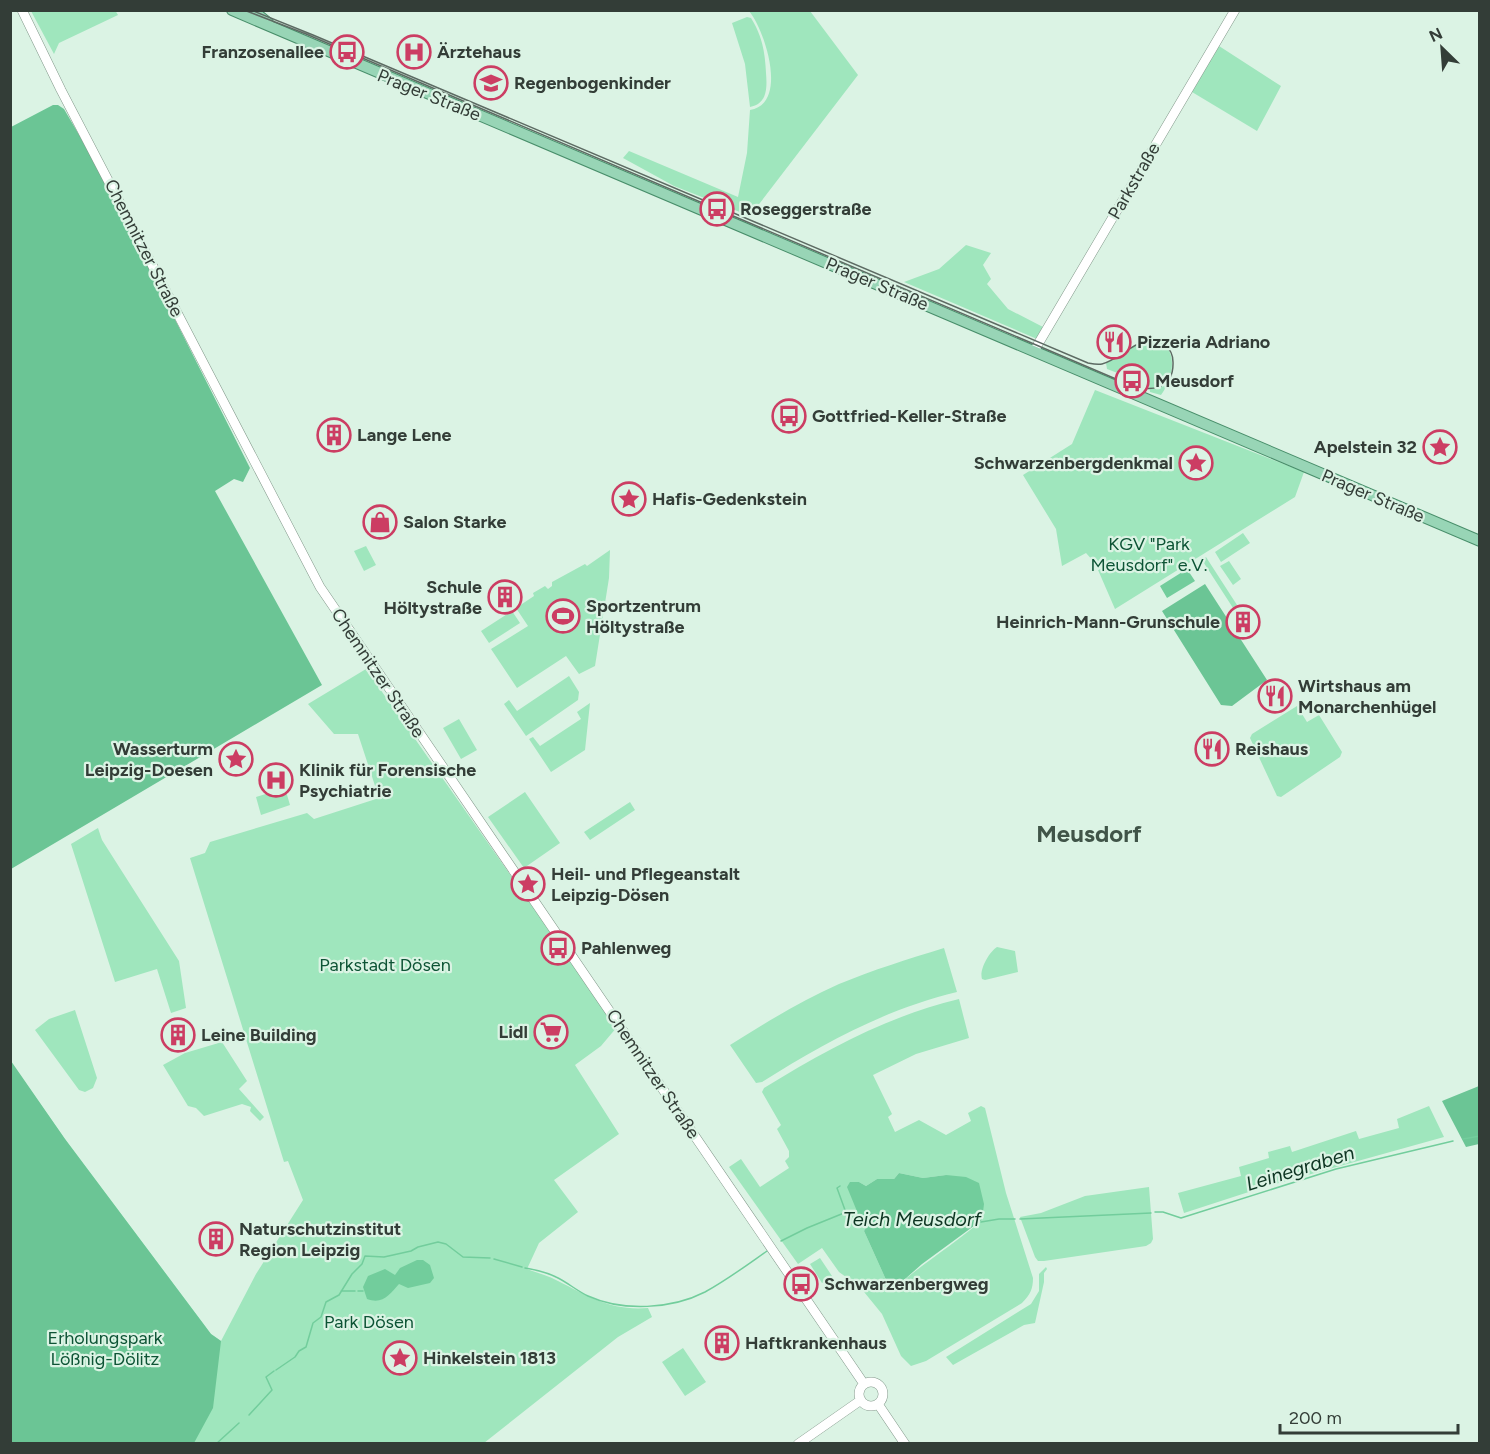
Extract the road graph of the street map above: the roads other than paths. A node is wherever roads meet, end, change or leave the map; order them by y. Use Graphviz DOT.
graph roads {
  1 [pos="22,10"];
  2 [pos="232,10"];
  3 [pos="252,10"];
  4 [pos="1235,10"];
  5 [pos="273,28"];
  6 [pos="1034,351"];
  7 [pos="1479,542"];
  8 [pos="864,1384"];
  9 [pos="861,1400"];
  10 [pos="878,1404"];
  11 [pos="798,1443"];
  12 [pos="905,1443"];
  1 -- 8 [label="main road, Chemnitzer Straße"];
  2 -- 5 [label="main road, Prager Straße"];
  3 -- 5 [label="main road, Prager Straße"];
  4 -- 6 [label="main road, Parkstraße"];
  5 -- 6 [label="main road, Prager Straße"];
  6 -- 7 [label="main road, Prager Straße"];
  8 -- 9 [label="main road"];
  8 -- 10 [label="main road"];
  9 -- 10 [label="main road"];
  9 -- 11 [label="main road"];
  10 -- 12 [label="main road"];
}
